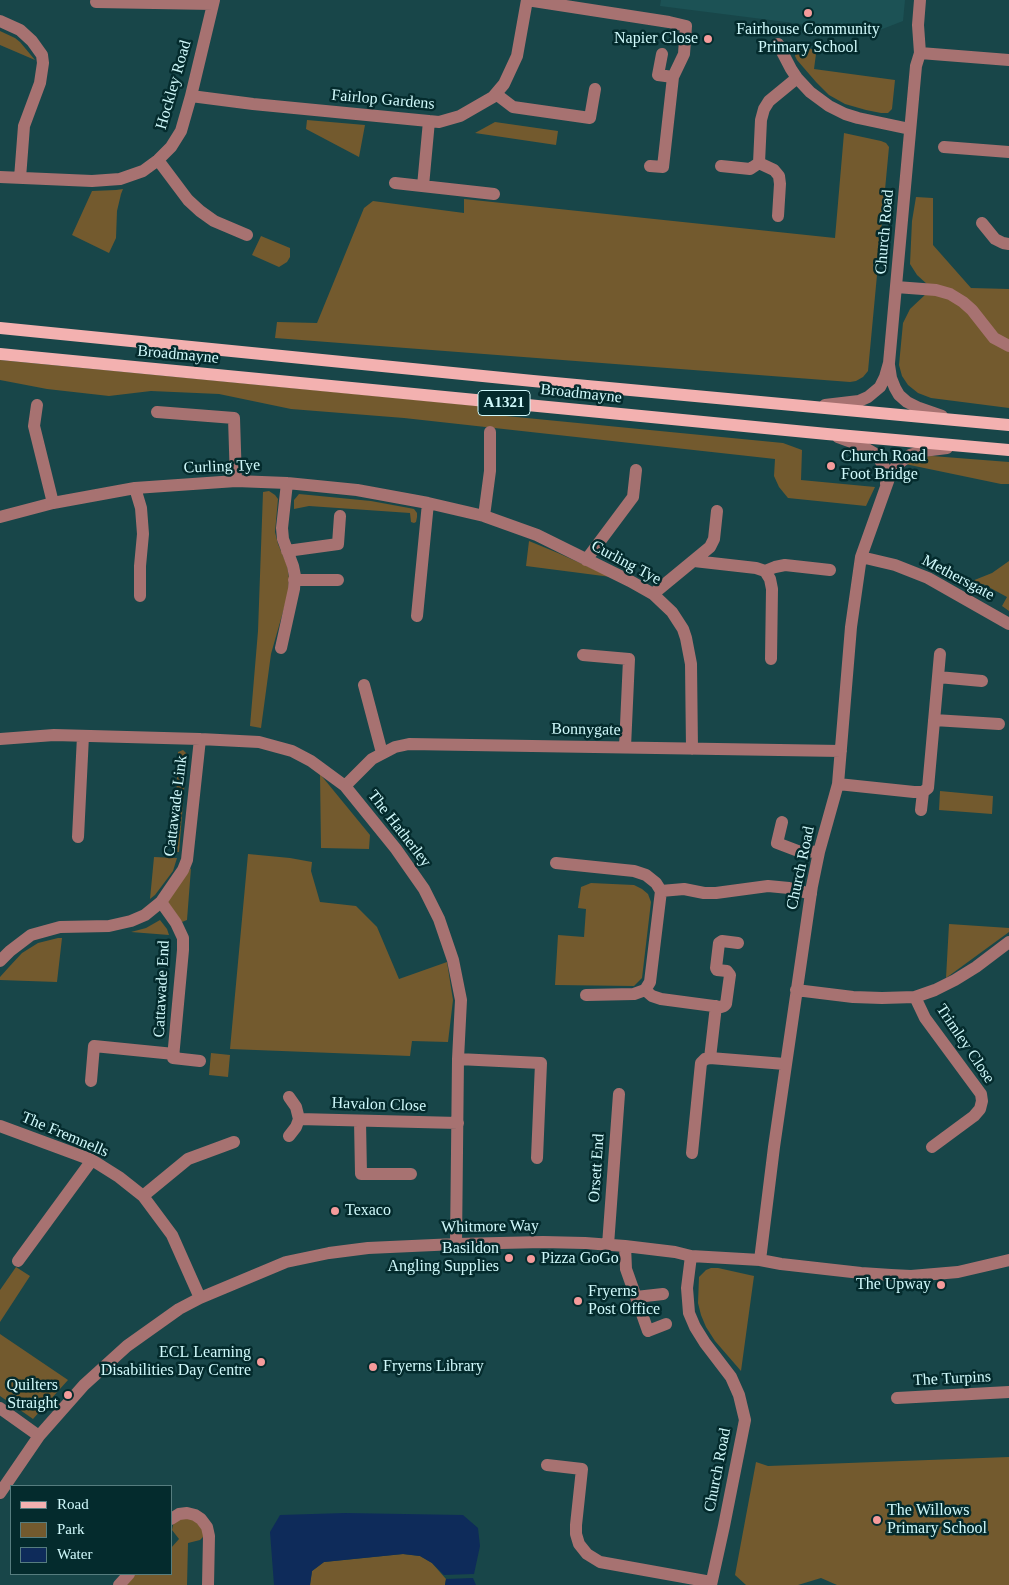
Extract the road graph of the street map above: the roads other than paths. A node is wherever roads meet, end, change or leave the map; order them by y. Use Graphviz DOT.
graph roads {
  1 [pos="527,0"];
  2 [pos="920,0"];
  3 [pos="96,2"];
  4 [pos="214,2"];
  5 [pos="0,22"];
  6 [pos="778,44"];
  7 [pos="920,53"];
  8 [pos="662,54"];
  9 [pos="1009,60"];
  10 [pos="673,77"];
  11 [pos="798,78"];
  12 [pos="594,89"];
  13 [pos="496,94"];
  14 [pos="191,96"];
  15 [pos="430,121"];
  16 [pos="910,129"];
  17 [pos="944,147"];
  18 [pos="1009,152"];
  19 [pos="158,160"];
  20 [pos="759,163"];
  21 [pos="650,166"];
  22 [pos="722,166"];
  23 [pos="0,178"];
  24 [pos="20,178"];
  25 [pos="395,183"];
  26 [pos="424,186"];
  27 [pos="494,194"];
  28 [pos="778,216"];
  29 [pos="982,223"];
  30 [pos="247,236"];
  31 [pos="1009,244"];
  32 [pos="896,287"];
  33 [pos="0,328"];
  34 [pos="1009,346"];
  35 [pos="0,354"];
  36 [pos="889,363"];
  37 [pos="36,404"];
  38 [pos="807,406"];
  39 [pos="158,412"];
  40 [pos="963,421"];
  41 [pos="1009,424"];
  42 [pos="490,432"];
  43 [pos="827,434"];
  44 [pos="966,447"];
  45 [pos="1009,450"];
  46 [pos="636,470"];
  47 [pos="236,481"];
  48 [pos="287,483"];
  49 [pos="886,486"];
  50 [pos="135,488"];
  51 [pos="53,503"];
  52 [pos="428,503"];
  53 [pos="717,510"];
  54 [pos="340,516"];
  55 [pos="484,516"];
  56 [pos="0,517"];
  57 [pos="287,551"];
  58 [pos="861,557"];
  59 [pos="586,560"];
  60 [pos="694,562"];
  61 [pos="830,570"];
  62 [pos="765,571"];
  63 [pos="294,580"];
  64 [pos="338,580"];
  65 [pos="653,594"];
  66 [pos="140,596"];
  67 [pos="417,616"];
  68 [pos="1009,624"];
  69 [pos="282,648"];
  70 [pos="940,654"];
  71 [pos="583,655"];
  72 [pos="771,659"];
  73 [pos="938,678"];
  74 [pos="982,681"];
  75 [pos="364,685"];
  76 [pos="934,720"];
  77 [pos="999,724"];
  78 [pos="83,736"];
  79 [pos="0,739"];
  80 [pos="200,739"];
  81 [pos="625,747"];
  82 [pos="692,749"];
  83 [pos="841,751"];
  84 [pos="382,753"];
  85 [pos="838,784"];
  86 [pos="346,786"];
  87 [pos="923,792"];
  88 [pos="921,810"];
  89 [pos="782,822"];
  90 [pos="78,837"];
  91 [pos="819,852"];
  92 [pos="556,863"];
  93 [pos="661,891"];
  94 [pos="811,894"];
  95 [pos="161,902"];
  96 [pos="1009,942"];
  97 [pos="738,943"];
  98 [pos="0,961"];
  99 [pos="645,990"];
  100 [pos="796,990"];
  101 [pos="586,994"];
  102 [pos="915,997"];
  103 [pos="716,1006"];
  104 [pos="174,1054"];
  105 [pos="710,1058"];
  106 [pos="458,1059"];
  107 [pos="200,1061"];
  108 [pos="785,1064"];
  109 [pos="91,1081"];
  110 [pos="619,1094"];
  111 [pos="289,1097"];
  112 [pos="299,1119"];
  113 [pos="360,1122"];
  114 [pos="458,1123"];
  115 [pos="0,1126"];
  116 [pos="290,1136"];
  117 [pos="234,1142"];
  118 [pos="932,1147"];
  119 [pos="692,1154"];
  120 [pos="538,1158"];
  121 [pos="92,1160"];
  122 [pos="411,1174"];
  123 [pos="143,1196"];
  124 [pos="456,1244"];
  125 [pos="608,1245"];
  126 [pos="625,1246"];
  127 [pos="691,1256"];
  128 [pos="760,1260"];
  129 [pos="1009,1260"];
  130 [pos="18,1261"];
  131 [pos="663,1294"];
  132 [pos="636,1297"];
  133 [pos="200,1298"];
  134 [pos="666,1324"];
  135 [pos="1009,1392"];
  136 [pos="897,1398"];
  137 [pos="0,1408"];
  138 [pos="39,1436"];
  139 [pos="547,1465"];
  140 [pos="0,1493"];
  141 [pos="172,1518"];
  142 [pos="128,1575"];
  143 [pos="711,1583"];
  144 [pos="119,1585"];
  145 [pos="208,1585"];
  1 -- 10 [label="street"];
  1 -- 13 [label="street, Fairlop Gardens"];
  2 -- 7 [label="street, Church Road"];
  3 -- 4 [label="street"];
  4 -- 14 [label="street, Hockley Road"];
  5 -- 24 [label="street"];
  6 -- 11 [label="street"];
  7 -- 9 [label="street"];
  7 -- 16 [label="street, Church Road"];
  8 -- 10 [label="street"];
  10 -- 21 [label="street"];
  11 -- 16 [label="street"];
  11 -- 20 [label="street"];
  12 -- 13 [label="street"];
  13 -- 15 [label="street, Fairlop Gardens"];
  14 -- 15 [label="street, Fairlop Gardens"];
  14 -- 19 [label="street, Hockley Road"];
  15 -- 26 [label="street"];
  16 -- 32 [label="street, Church Road"];
  17 -- 18 [label="street"];
  19 -- 24 [label="street, Hockley Road"];
  19 -- 30 [label="street"];
  20 -- 22 [label="street"];
  20 -- 28 [label="street"];
  23 -- 24 [label="street, Hockley Road"];
  25 -- 26 [label="street"];
  26 -- 27 [label="street"];
  29 -- 31 [label="street"];
  32 -- 34 [label="street"];
  32 -- 36 [label="street, Church Road"];
  33 -- 38 [label="main road, Broadmayne / A1321"];
  35 -- 43 [label="main road, Broadmayne / A1321"];
  36 -- 38 [label="street, Church Road"];
  36 -- 40 [label="street"];
  37 -- 51 [label="street"];
  38 -- 40 [label="main road, Broadmayne / A1321"];
  39 -- 47 [label="street"];
  40 -- 41 [label="main road, Broadmayne / A1321"];
  42 -- 55 [label="street"];
  43 -- 44 [label="main road, Broadmayne / A1321"];
  43 -- 49 [label="street, Church Road"];
  44 -- 45 [label="main road, Broadmayne / A1321"];
  44 -- 49 [label="street, Church Road"];
  46 -- 59 [label="street"];
  47 -- 48 [label="street, Curling Tye"];
  47 -- 50 [label="street, Curling Tye"];
  48 -- 52 [label="street, Curling Tye"];
  48 -- 57 [label="street"];
  49 -- 58 [label="street, Church Road"];
  50 -- 51 [label="street, Curling Tye"];
  50 -- 66 [label="street"];
  51 -- 56 [label="street, Curling Tye"];
  52 -- 55 [label="street, Curling Tye"];
  52 -- 67 [label="street"];
  53 -- 60 [label="street"];
  54 -- 57 [label="street"];
  55 -- 59 [label="street, Curling Tye"];
  57 -- 63 [label="street"];
  58 -- 68 [label="street, Methersgate"];
  58 -- 83 [label="street, Church Road"];
  59 -- 65 [label="street, Curling Tye"];
  60 -- 62 [label="street"];
  60 -- 65 [label="street"];
  61 -- 62 [label="street"];
  62 -- 72 [label="street"];
  63 -- 64 [label="street"];
  63 -- 69 [label="street"];
  65 -- 82 [label="street, Curling Tye"];
  70 -- 73 [label="street"];
  71 -- 81 [label="street"];
  73 -- 74 [label="street"];
  73 -- 76 [label="street"];
  75 -- 84 [label="street"];
  76 -- 77 [label="street"];
  76 -- 87 [label="street"];
  78 -- 79 [label="street, The Hatherley"];
  78 -- 80 [label="street, The Hatherley"];
  78 -- 90 [label="street"];
  80 -- 86 [label="street, The Hatherley"];
  80 -- 95 [label="street, Cattawade Link"];
  81 -- 82 [label="street, Bonnygate"];
  81 -- 84 [label="street, Bonnygate"];
  82 -- 83 [label="street, Bonnygate"];
  83 -- 85 [label="street, Church Road"];
  84 -- 86 [label="street, Bonnygate"];
  85 -- 87 [label="street"];
  85 -- 91 [label="street, Church Road"];
  86 -- 106 [label="street, The Hatherley"];
  87 -- 88 [label="street"];
  89 -- 91 [label="street"];
  91 -- 94 [label="street, Church Road"];
  92 -- 93 [label="street"];
  93 -- 94 [label="street"];
  93 -- 99 [label="street"];
  94 -- 100 [label="street, Church Road"];
  95 -- 98 [label="street, Cattawade Link"];
  95 -- 104 [label="street, Cattawade End"];
  96 -- 102 [label="street"];
  97 -- 103 [label="street"];
  99 -- 101 [label="street"];
  99 -- 103 [label="street"];
  100 -- 102 [label="street"];
  100 -- 108 [label="street, Church Road"];
  102 -- 118 [label="street, Trimley Close"];
  103 -- 105 [label="street"];
  104 -- 107 [label="street, Cattawade End"];
  104 -- 109 [label="street"];
  105 -- 108 [label="street"];
  105 -- 119 [label="street"];
  106 -- 114 [label="street, The Hatherley"];
  106 -- 120 [label="street"];
  108 -- 128 [label="street, Church Road"];
  110 -- 125 [label="street, Orsett End"];
  111 -- 112 [label="street"];
  112 -- 113 [label="street, Havalon Close"];
  112 -- 116 [label="street"];
  113 -- 114 [label="street, Havalon Close"];
  113 -- 122 [label="street"];
  114 -- 124 [label="street, The Hatherley"];
  115 -- 121 [label="street, The Fremnells"];
  117 -- 123 [label="street"];
  121 -- 123 [label="street, The Fremnells"];
  121 -- 130 [label="street"];
  123 -- 133 [label="street, The Fremnells"];
  124 -- 125 [label="street, Whitmore Way"];
  124 -- 133 [label="street, Whitmore Way"];
  125 -- 126 [label="street, Whitmore Way"];
  126 -- 127 [label="street, Whitmore Way"];
  126 -- 132 [label="street"];
  127 -- 128 [label="street, Whitmore Way"];
  127 -- 143 [label="street, Church Road"];
  128 -- 129 [label="street, Whitmore Way"];
  131 -- 132 [label="street"];
  132 -- 134 [label="street"];
  133 -- 138 [label="street, Whitmore Way"];
  135 -- 136 [label="street, The Turpins"];
  137 -- 138 [label="street"];
  138 -- 140 [label="street, Whitmore Way"];
  139 -- 143 [label="street"];
  141 -- 145 [label="street"];
  142 -- 144 [label="street"];
}
